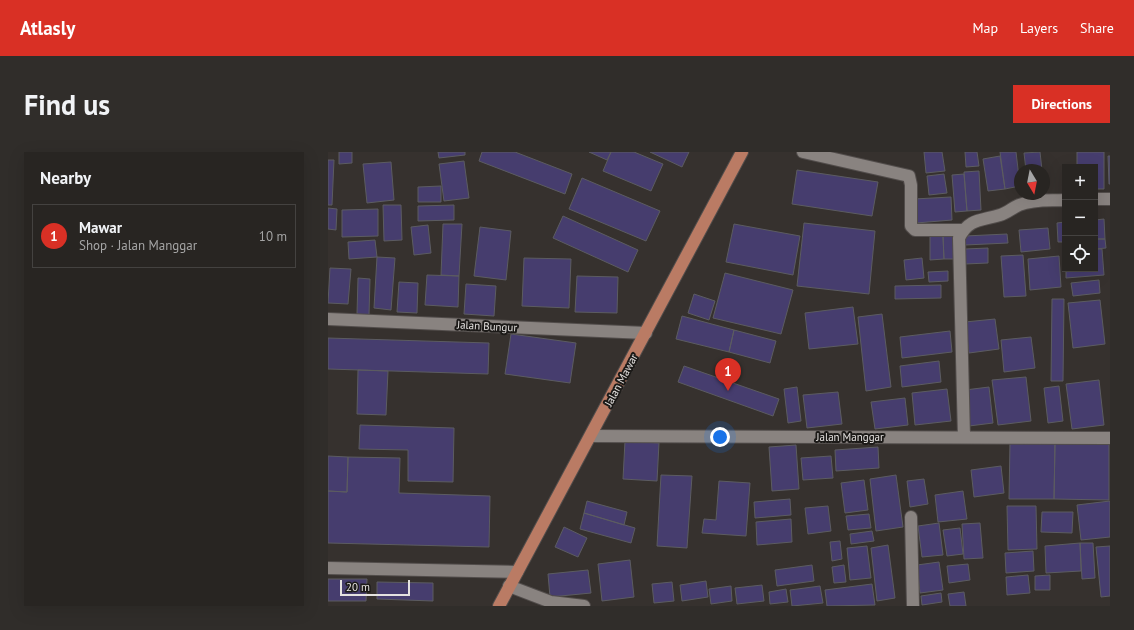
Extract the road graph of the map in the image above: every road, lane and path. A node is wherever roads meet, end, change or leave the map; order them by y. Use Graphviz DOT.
graph roads {
  1 [pos="742,152"];
  2 [pos="803,152"];
  3 [pos="1098,199"];
  4 [pos="1110,199"];
  5 [pos="1062,200"];
  6 [pos="963,230"];
  7 [pos="328,319"];
  8 [pos="646,333"];
  9 [pos="591,436"];
  10 [pos="964,437"];
  11 [pos="1110,438"];
  12 [pos="911,517"];
  13 [pos="328,568"];
  14 [pos="517,572"];
  15 [pos="509,586"];
  16 [pos="499,606"];
  17 [pos="584,606"];
  18 [pos="913,606"];
  1 -- 8 [label="main road, Jalan Mawar"];
  2 -- 6 [label="street"];
  3 -- 4 [label="street"];
  5 -- 6 [label="street"];
  6 -- 10 [label="street"];
  7 -- 8 [label="street, Jalan Bungur"];
  8 -- 9 [label="main road, Jalan Mawar"];
  9 -- 10 [label="street, Jalan Manggar"];
  9 -- 14 [label="main road, Jalan Mawar"];
  10 -- 11 [label="street, Jalan Manggar"];
  12 -- 18 [label="street"];
  13 -- 14 [label="street"];
  14 -- 15 [label="main road, Jalan Mawar"];
  15 -- 16 [label="main road, Jalan Mawar"];
  15 -- 17 [label="street"];
}
